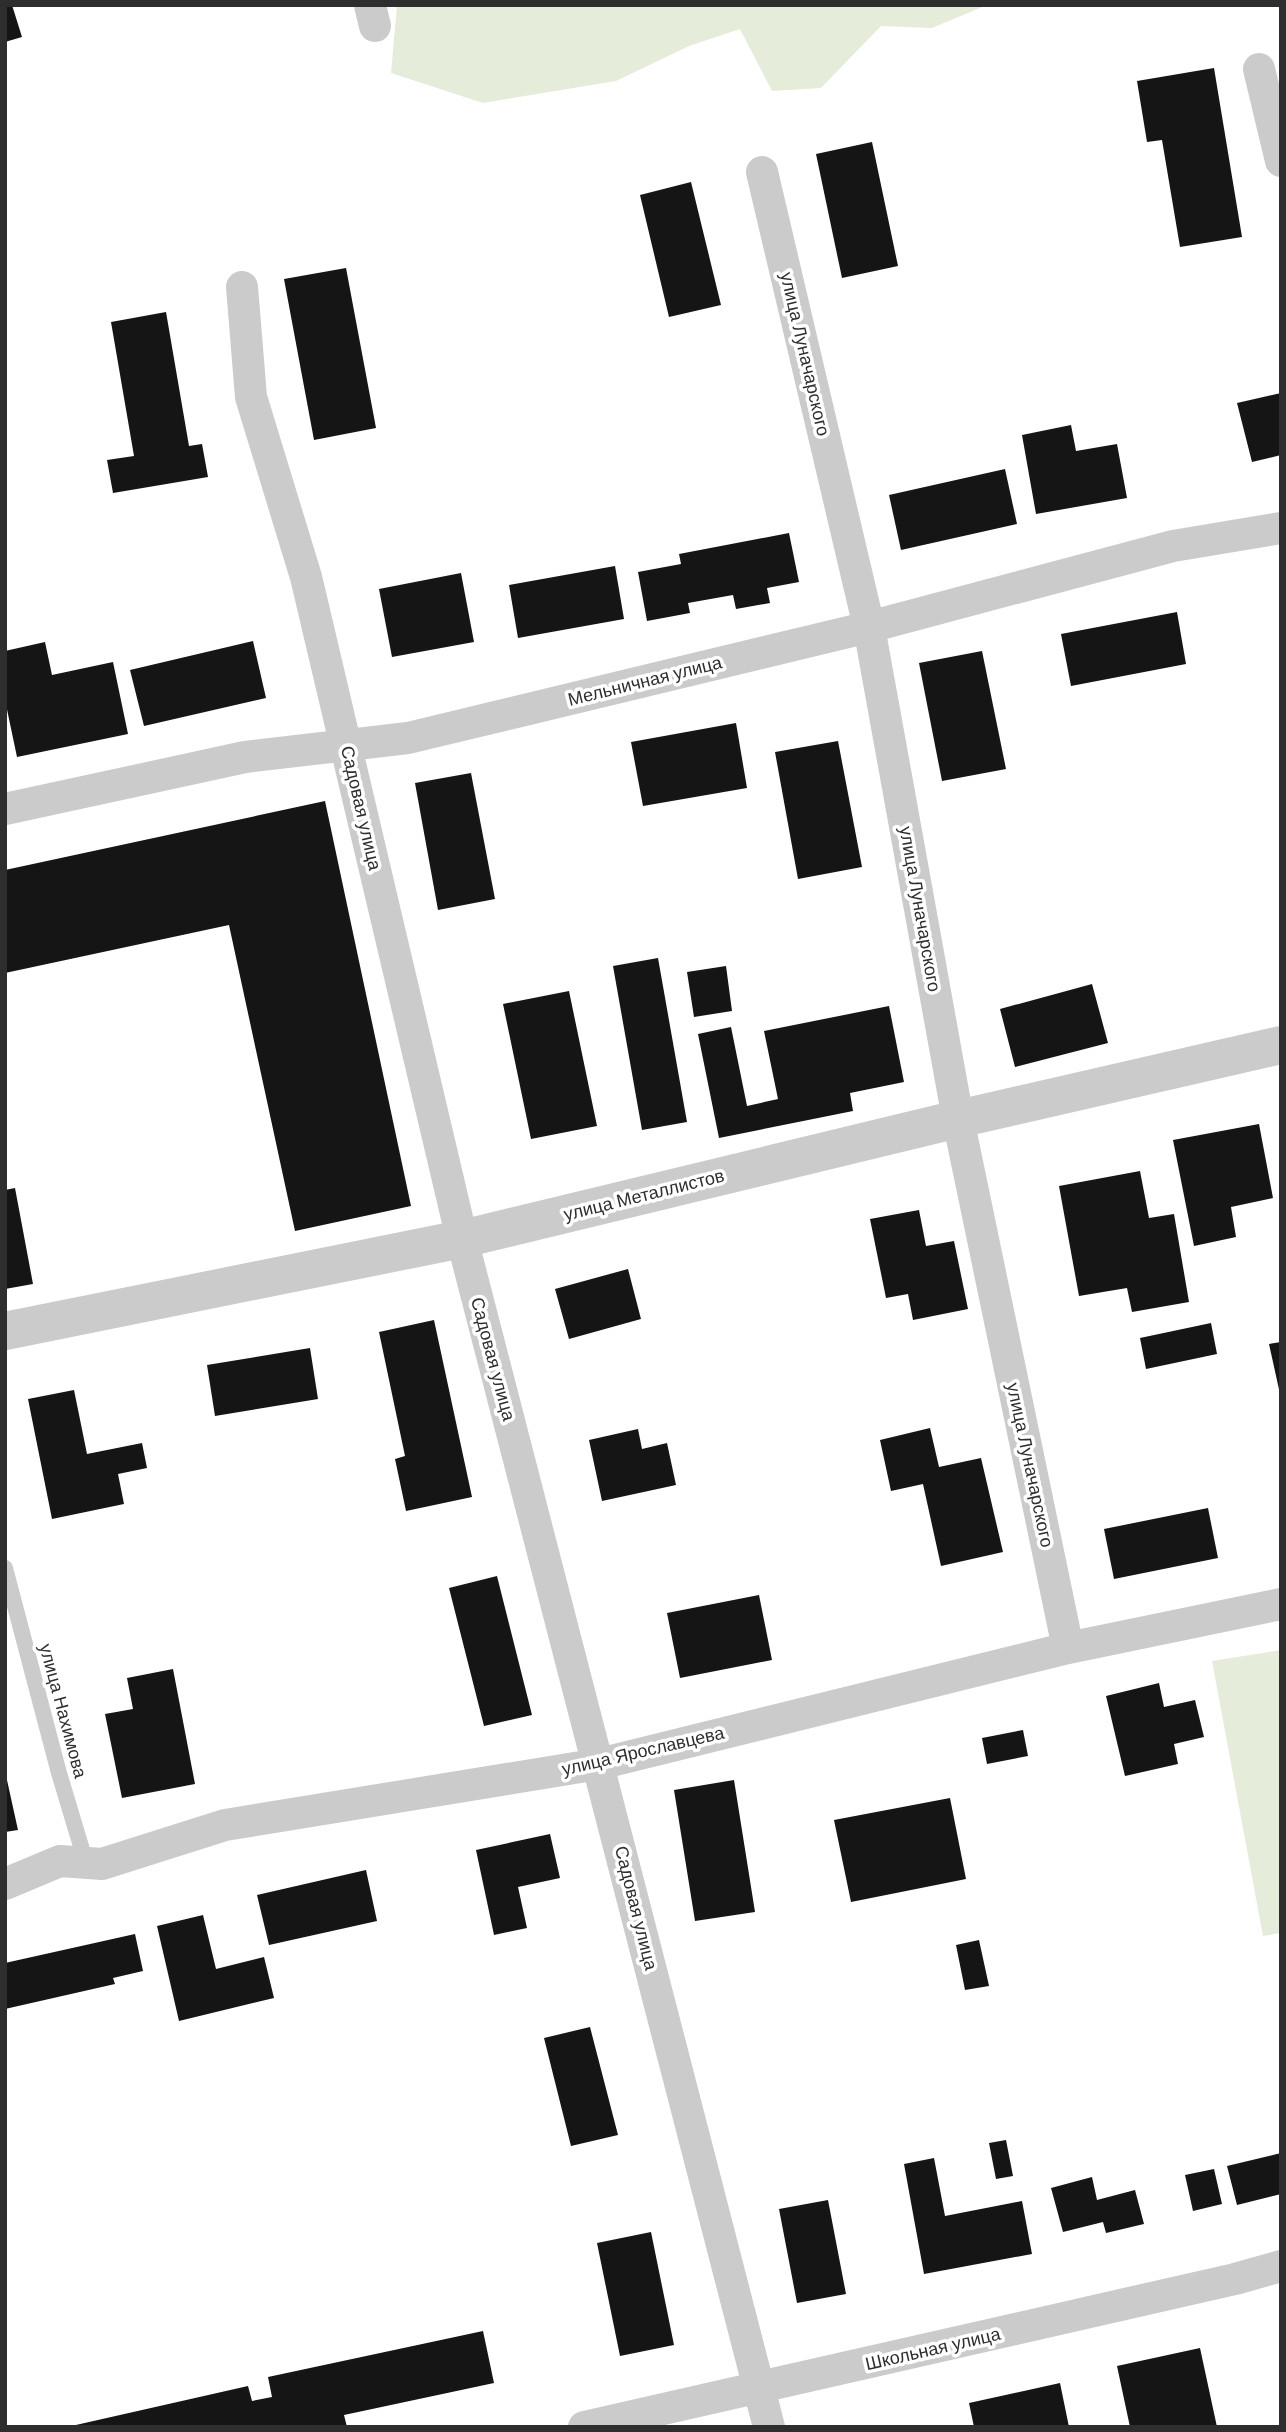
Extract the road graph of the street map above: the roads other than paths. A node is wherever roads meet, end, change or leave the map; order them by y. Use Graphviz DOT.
graph roads {
  1 [pos="1259,69"];
  2 [pos="1281,161"];
  3 [pos="762,172"];
  4 [pos="242,287"];
  5 [pos="1281,528"];
  6 [pos="869,626"];
  7 [pos="346,744"];
  8 [pos="5,809"];
  9 [pos="1281,1045"];
  10 [pos="958,1119"];
  11 [pos="462,1239"];
  12 [pos="5,1331"];
  13 [pos="5,1568"];
  14 [pos="1281,1604"];
  15 [pos="1068,1648"];
  16 [pos="599,1764"];
  17 [pos="86,1863"];
  18 [pos="5,1884"];
  19 [pos="1281,2266"];
  20 [pos="760,2389"];
  21 [pos="584,2427"];
  22 [pos="769,2427"];
  1 -- 2 [label="street"];
  3 -- 6 [label="street, улица Луначарского"];
  4 -- 7 [label="street, Садовая улица"];
  5 -- 6 [label="street, Мельничная улица"];
  6 -- 7 [label="street, Мельничная улица"];
  6 -- 10 [label="street, улица Луначарского"];
  7 -- 8 [label="street, Мельничная улица"];
  7 -- 11 [label="street, Садовая улица"];
  9 -- 10 [label="street, улица Металлистов"];
  10 -- 11 [label="street, улица Металлистов"];
  10 -- 15 [label="street, улица Луначарского"];
  11 -- 12 [label="street, улица Металлистов"];
  11 -- 16 [label="street, Садовая улица"];
  13 -- 17 [label="lane, улица Нахимова"];
  14 -- 15 [label="street, улица Ярославцева"];
  15 -- 16 [label="street, улица Ярославцева"];
  16 -- 17 [label="street, улица Ярославцева"];
  16 -- 20 [label="street, Садовая улица"];
  17 -- 18 [label="street, улица Ярославцева"];
  19 -- 20 [label="street, Школьная улица"];
  20 -- 21 [label="street, Школьная улица"];
  20 -- 22 [label="street, Садовая улица"];
}
